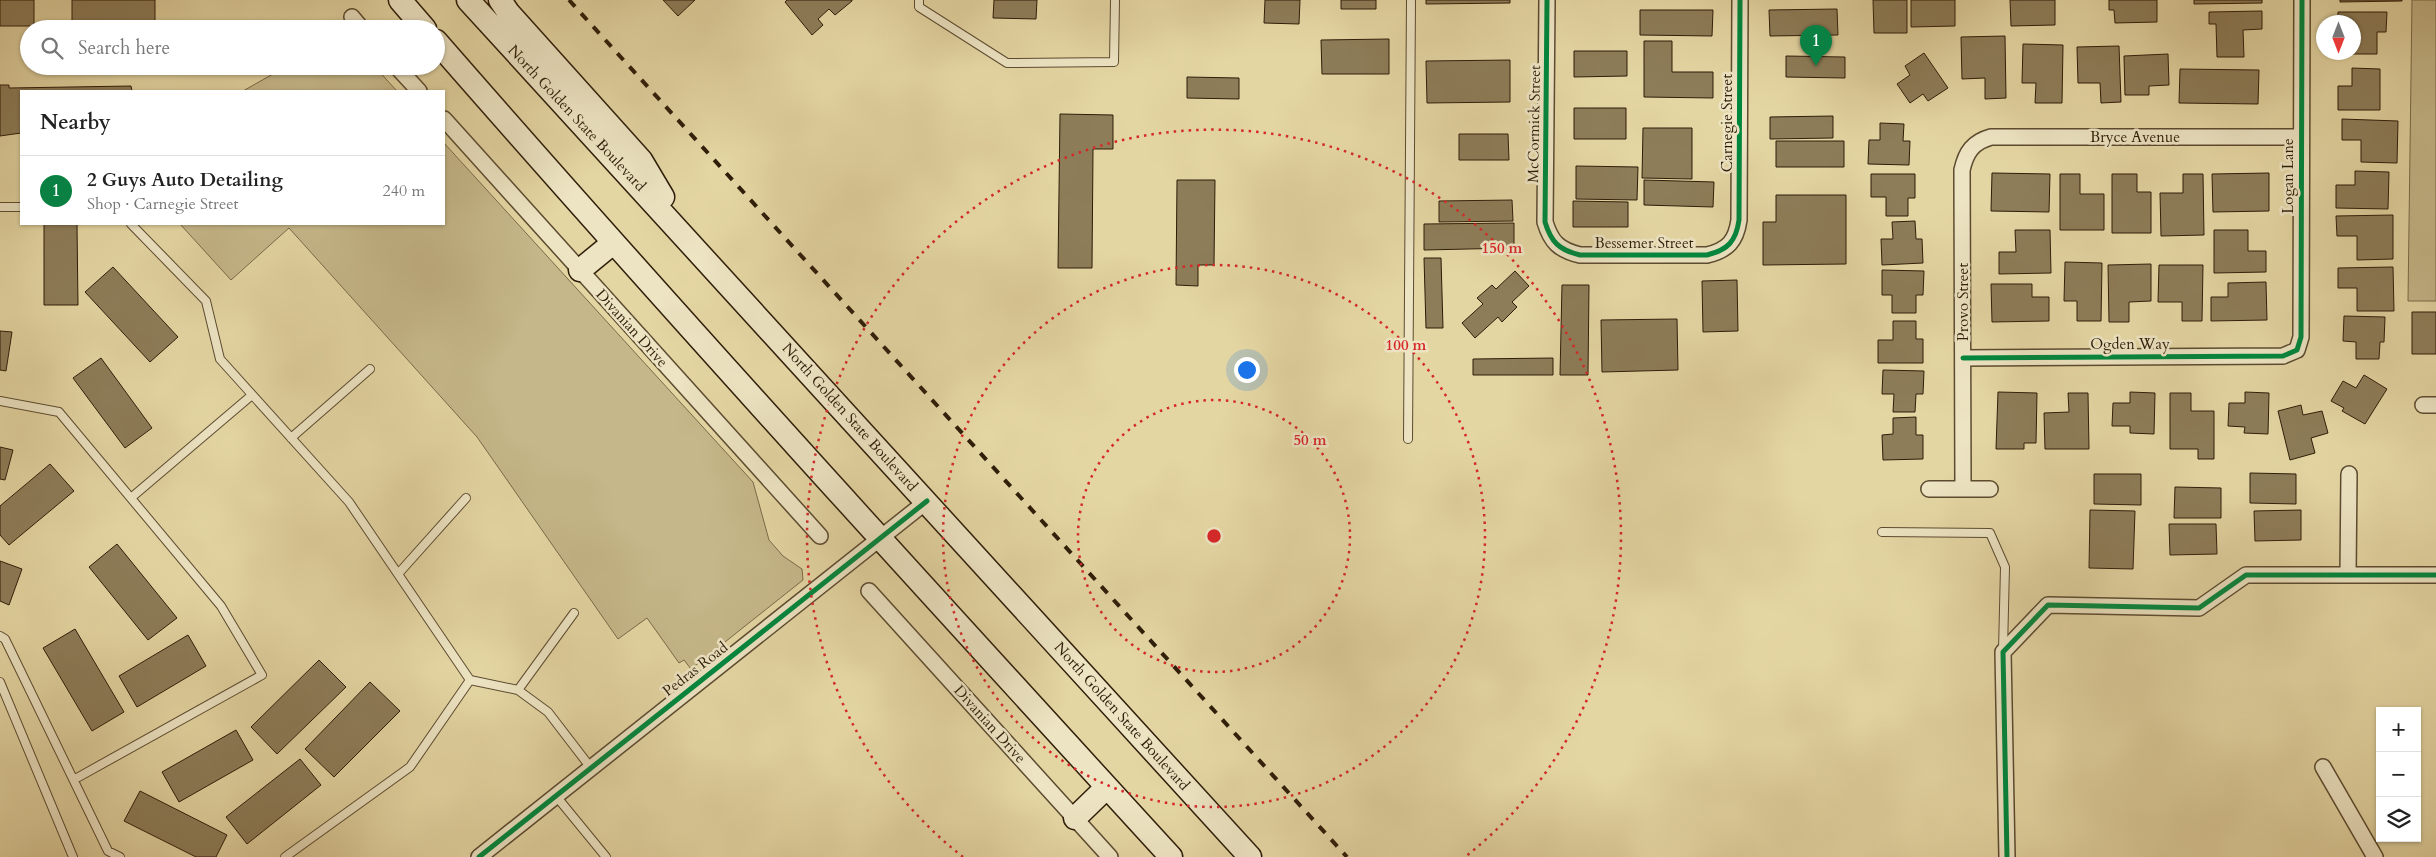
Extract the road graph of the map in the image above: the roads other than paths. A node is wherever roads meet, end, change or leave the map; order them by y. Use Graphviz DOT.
graph roads {
  1 [pos="400,0"];
  2 [pos="468,0"];
  3 [pos="500,0"];
  4 [pos="919,0"];
  5 [pos="1115,0"];
  6 [pos="1411,0"];
  7 [pos="1547,0"];
  8 [pos="1740,0"];
  9 [pos="2302,0"];
  10 [pos="417,20"];
  11 [pos="445,51"];
  12 [pos="404,75"];
  13 [pos="418,90"];
  14 [pos="445,120"];
  15 [pos="2301,138"];
  16 [pos="1972,147"];
  17 [pos="0,207"];
  18 [pos="20,207"];
  19 [pos="131,225"];
  20 [pos="688,238"];
  21 [pos="613,243"];
  22 [pos="1731,244"];
  23 [pos="1556,245"];
  24 [pos="580,270"];
  25 [pos="2296,350"];
  26 [pos="1963,358"];
  27 [pos="370,368"];
  28 [pos="252,395"];
  29 [pos="0,401"];
  30 [pos="291,438"];
  31 [pos="1408,439"];
  32 [pos="2349,474"];
  33 [pos="1929,488"];
  34 [pos="1963,489"];
  35 [pos="1990,489"];
  36 [pos="132,497"];
  37 [pos="466,498"];
  38 [pos="927,501"];
  39 [pos="1882,532"];
  40 [pos="820,536"];
  41 [pos="880,538"];
  42 [pos="398,574"];
  43 [pos="2348,575"];
  44 [pos="2436,576"];
  45 [pos="869,590"];
  46 [pos="574,613"];
  47 [pos="0,636"];
  48 [pos="2003,652"];
  49 [pos="470,680"];
  50 [pos="0,682"];
  51 [pos="518,690"];
  52 [pos="2323,767"];
  53 [pos="591,768"];
  54 [pos="75,779"];
  55 [pos="1107,787"];
  56 [pos="556,796"];
  57 [pos="1075,818"];
  58 [pos="484,856"];
  59 [pos="73,857"];
  60 [pos="120,857"];
  61 [pos="285,857"];
  62 [pos="606,857"];
  63 [pos="1110,857"];
  64 [pos="1171,857"];
  65 [pos="1250,857"];
  66 [pos="2006,857"];
  67 [pos="2375,857"];
  1 -- 10 [label="main road"];
  2 -- 20 [label="main road, North Golden State Boulevard"];
  3 -- 20 [label="main road"];
  4 -- 5 [label="lane"];
  6 -- 31 [label="lane"];
  7 -- 23 [label="street, McCormick Street"];
  8 -- 22 [label="street, Carnegie Street"];
  9 -- 15 [label="street, Logan Lane"];
  11 -- 21 [label="main road"];
  12 -- 13 [label="street"];
  14 -- 24 [label="street, Divanian Drive"];
  15 -- 16 [label="street, Bryce Avenue"];
  15 -- 25 [label="street, Logan Lane"];
  16 -- 26 [label="street, Provo Street"];
  17 -- 18 [label="lane"];
  19 -- 28 [label="lane"];
  20 -- 38 [label="main road, North Golden State Boulevard"];
  21 -- 24 [label="main road"];
  21 -- 41 [label="main road"];
  22 -- 23 [label="street, Bessemer Street"];
  24 -- 40 [label="street, Divanian Drive"];
  25 -- 26 [label="street, Ogden Way"];
  26 -- 34 [label="street, Provo Street"];
  27 -- 30 [label="lane"];
  28 -- 30 [label="lane"];
  28 -- 36 [label="lane"];
  29 -- 36 [label="lane"];
  30 -- 42 [label="lane"];
  32 -- 43 [label="street"];
  33 -- 34 [label="street"];
  34 -- 35 [label="street"];
  36 -- 54 [label="lane"];
  37 -- 42 [label="lane"];
  38 -- 41 [label="street, Pedras Road"];
  38 -- 65 [label="main road, North Golden State Boulevard"];
  39 -- 48 [label="lane"];
  41 -- 53 [label="street, Pedras Road"];
  41 -- 55 [label="main road"];
  42 -- 49 [label="lane"];
  43 -- 44 [label="street"];
  43 -- 48 [label="street"];
  45 -- 57 [label="street, Divanian Drive"];
  46 -- 51 [label="lane"];
  47 -- 54 [label="lane"];
  48 -- 66 [label="street"];
  49 -- 51 [label="lane"];
  49 -- 61 [label="lane"];
  50 -- 59 [label="lane"];
  51 -- 53 [label="lane"];
  52 -- 67 [label="street"];
  53 -- 56 [label="street, Pedras Road"];
  54 -- 60 [label="lane"];
  55 -- 57 [label="main road"];
  55 -- 64 [label="main road"];
  56 -- 58 [label="street, Pedras Road"];
  56 -- 62 [label="lane"];
  57 -- 63 [label="street, Divanian Drive"];
}
